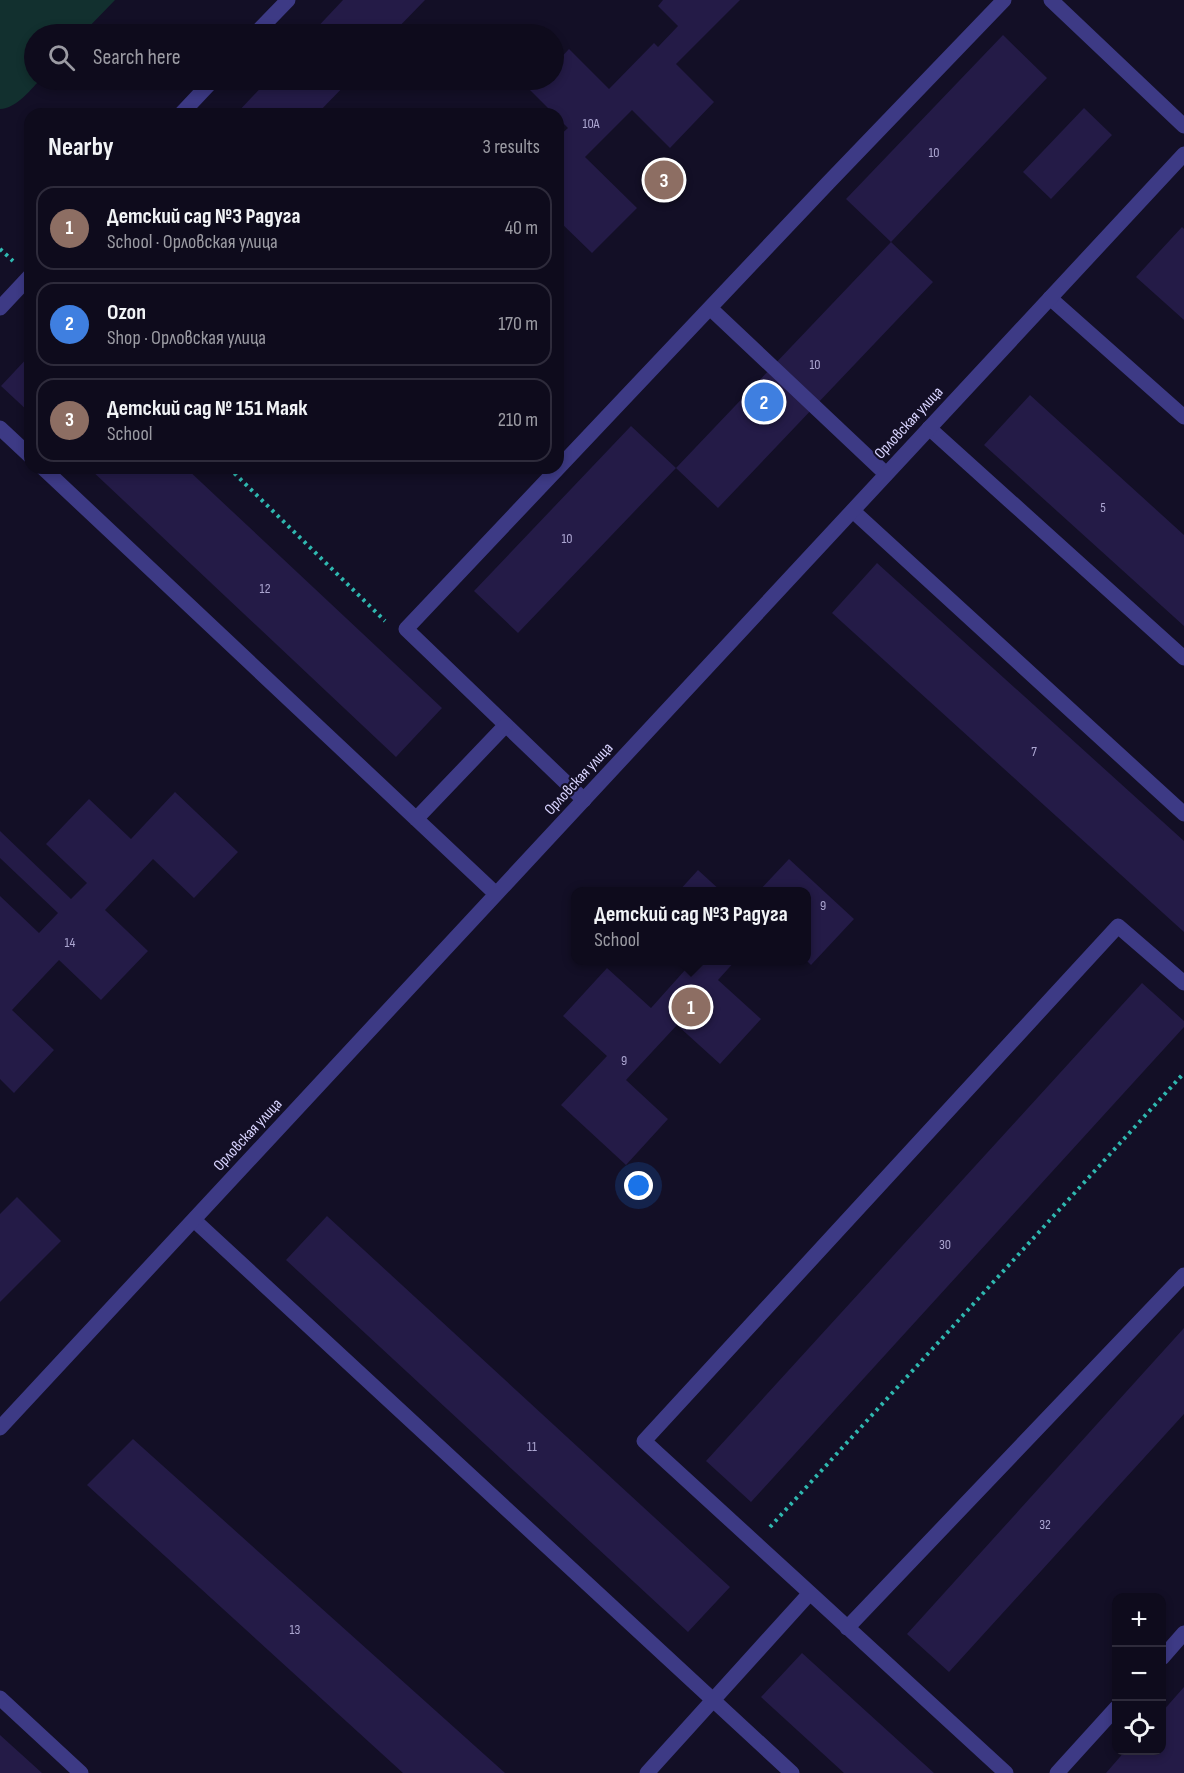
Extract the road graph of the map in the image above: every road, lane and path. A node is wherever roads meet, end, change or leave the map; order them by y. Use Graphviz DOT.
graph roads {
  1 [pos="288,0"];
  2 [pos="1004,0"];
  3 [pos="1051,0"];
  4 [pos="265,24"];
  5 [pos="204,90"];
  6 [pos="187,108"];
  7 [pos="1184,126"];
  8 [pos="1184,154"];
  9 [pos="24,282"];
  10 [pos="1050,298"];
  11 [pos="0,308"];
  12 [pos="710,308"];
  13 [pos="1184,417"];
  14 [pos="0,428"];
  15 [pos="929,428"];
  16 [pos="24,450"];
  17 [pos="564,462"];
  18 [pos="49,474"];
  19 [pos="235,474"];
  20 [pos="553,474"];
  21 [pos="886,474"];
  22 [pos="853,511"];
  23 [pos="391,627"];
  24 [pos="1184,658"];
  25 [pos="506,726"];
  26 [pos="584,800"];
  27 [pos="1184,814"];
  28 [pos="416,819"];
  29 [pos="496,894"];
  30 [pos="1184,983"];
  31 [pos="1184,1073"];
  32 [pos="194,1220"];
  33 [pos="1184,1275"];
  34 [pos="0,1428"];
  35 [pos="755,1543"];
  36 [pos="810,1593"];
  37 [pos="847,1628"];
  38 [pos="1184,1633"];
  39 [pos="1166,1653"];
  40 [pos="0,1698"];
  41 [pos="712,1700"];
  42 [pos="1112,1711"];
  43 [pos="81,1773"];
  44 [pos="647,1773"];
  45 [pos="792,1773"];
  46 [pos="1006,1773"];
  47 [pos="1057,1773"];
  1 -- 4 [label="street"];
  2 -- 12 [label="street"];
  3 -- 7 [label="street"];
  5 -- 6 [label="street"];
  8 -- 10 [label="street, Орловская улица"];
  9 -- 11 [label="street"];
  10 -- 13 [label="street"];
  10 -- 15 [label="street, Орловская улица"];
  12 -- 17 [label="street"];
  12 -- 21 [label="street"];
  14 -- 16 [label="street"];
  15 -- 21 [label="street, Орловская улица"];
  15 -- 24 [label="street"];
  18 -- 28 [label="street"];
  19 -- 23 [label="path"];
  20 -- 25 [label="street"];
  21 -- 22 [label="street, Орловская улица"];
  22 -- 26 [label="street, Орловская улица"];
  22 -- 27 [label="street"];
  25 -- 26 [label="street"];
  25 -- 28 [label="street"];
  26 -- 29 [label="street, Орловская улица"];
  28 -- 29 [label="street"];
  29 -- 32 [label="street, Орловская улица"];
  30 -- 35 [label="street"];
  31 -- 35 [label="path"];
  32 -- 34 [label="street, Орловская улица"];
  32 -- 41 [label="street"];
  33 -- 37 [label="street"];
  35 -- 36 [label="street"];
  36 -- 37 [label="street"];
  36 -- 41 [label="street"];
  37 -- 46 [label="street"];
  38 -- 39 [label="street"];
  40 -- 43 [label="street"];
  41 -- 44 [label="street"];
  41 -- 45 [label="street"];
  42 -- 47 [label="street"];
}
